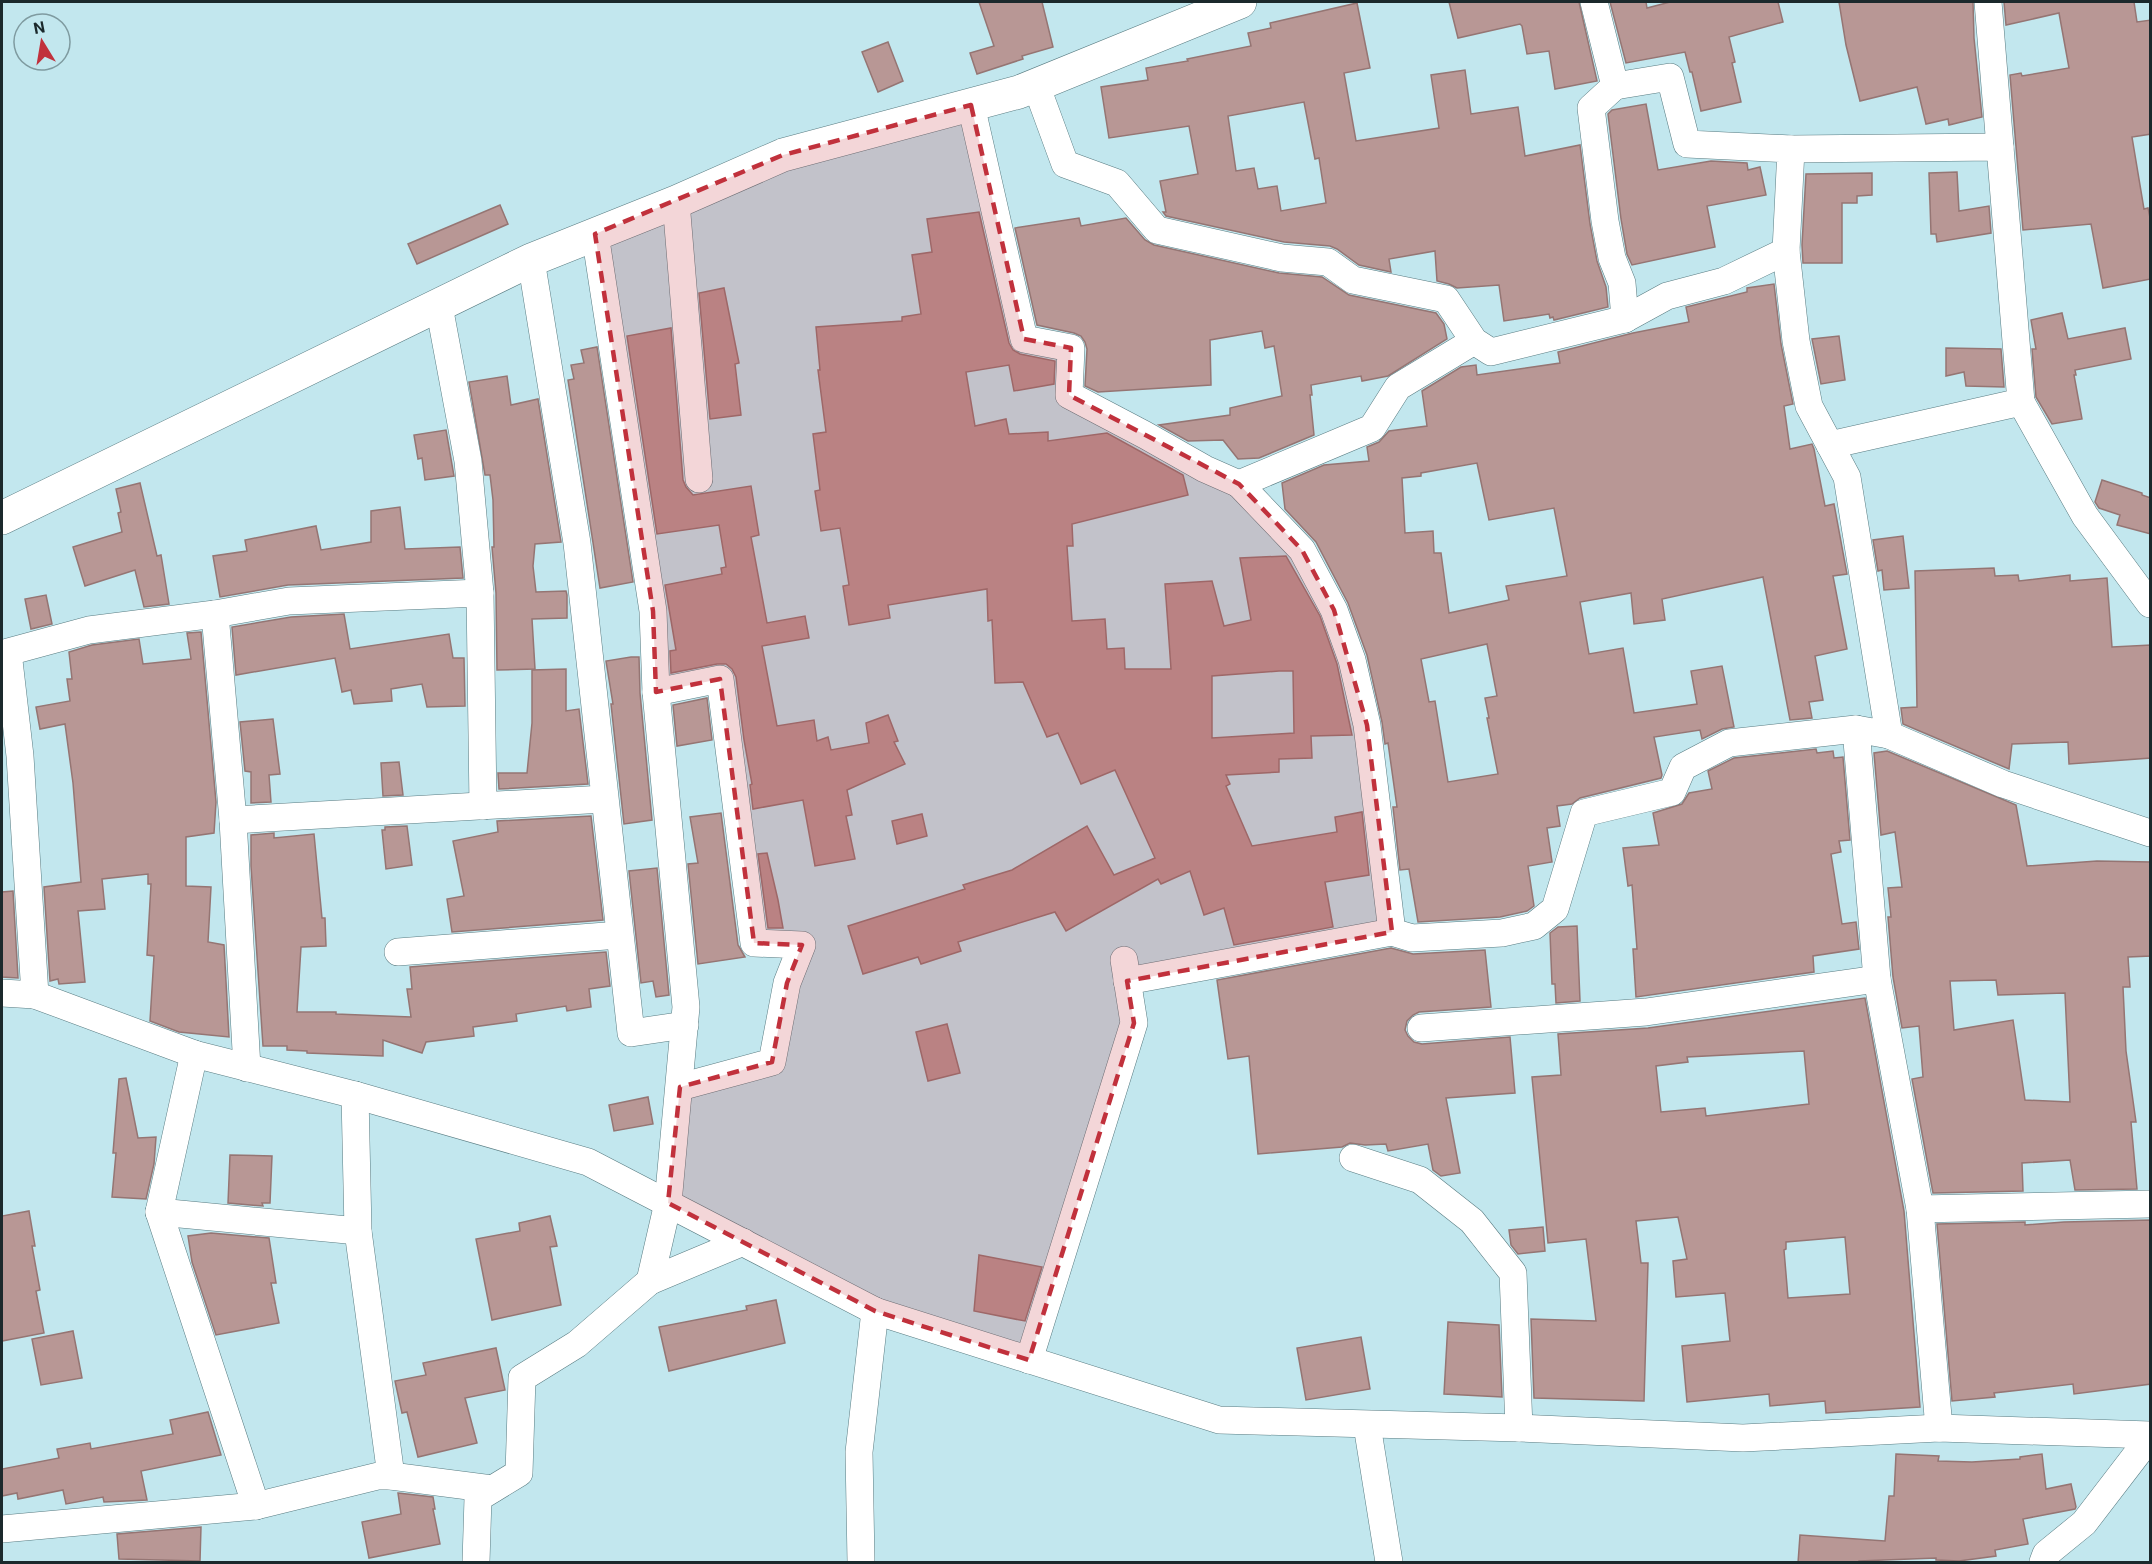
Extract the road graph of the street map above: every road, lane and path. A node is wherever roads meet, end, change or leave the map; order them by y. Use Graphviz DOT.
graph roads {
  1 [pos="1240,2"];
  2 [pos="1594,2"];
  3 [pos="1988,2"];
  4 [pos="1036,85"];
  5 [pos="1615,86"];
  6 [pos="971,105"];
  7 [pos="2000,147"];
  8 [pos="1791,149"];
  9 [pos="676,202"];
  10 [pos="595,234"];
  11 [pos="1786,250"];
  12 [pos="531,260"];
  13 [pos="439,306"];
  14 [pos="1625,319"];
  15 [pos="1474,341"];
  16 [pos="2021,402"];
  17 [pos="1830,445"];
  18 [pos="699,479"];
  19 [pos="1239,484"];
  20 [pos="2,518"];
  21 [pos="480,593"];
  22 [pos="2151,603"];
  23 [pos="215,614"];
  24 [pos="5,650"];
  25 [pos="656,692"];
  26 [pos="1856,729"];
  27 [pos="1889,735"];
  28 [pos="604,799"];
  29 [pos="483,806"];
  30 [pos="233,820"];
  31 [pos="2151,833"];
  32 [pos="1392,932"];
  33 [pos="619,935"];
  34 [pos="398,952"];
  35 [pos="1877,979"];
  36 [pos="2,993"];
  37 [pos="35,996"];
  38 [pos="685,1025"];
  39 [pos="1421,1028"];
  40 [pos="194,1054"];
  41 [pos="247,1068"];
  42 [pos="680,1087"];
  43 [pos="355,1095"];
  44 [pos="1353,1158"];
  45 [pos="668,1203"];
  46 [pos="2151,1204"];
  47 [pos="1920,1209"];
  48 [pos="159,1212"];
  49 [pos="358,1231"];
  50 [pos="743,1242"];
  51 [pos="650,1281"];
  52 [pos="875,1311"];
  53 [pos="1029,1359"];
  54 [pos="1366,1425"];
  55 [pos="1519,1428"];
  56 [pos="1939,1428"];
  57 [pos="2151,1436"];
  58 [pos="391,1476"];
  59 [pos="492,1489"];
  60 [pos="256,1506"];
  61 [pos="2,1528"];
  62 [pos="476,1563"];
  63 [pos="861,1563"];
  64 [pos="1389,1563"];
  65 [pos="2043,1563"];
  1 -- 4 [label="main road"];
  2 -- 5 [label="street"];
  3 -- 7 [label="street"];
  4 -- 6 [label="main road"];
  4 -- 15 [label="street"];
  5 -- 8 [label="street"];
  5 -- 14 [label="street"];
  6 -- 9 [label="main road"];
  6 -- 19 [label="street"];
  7 -- 8 [label="street"];
  7 -- 16 [label="street"];
  8 -- 11 [label="street"];
  9 -- 10 [label="main road"];
  9 -- 18 [label="street"];
  10 -- 12 [label="main road"];
  10 -- 25 [label="street"];
  11 -- 14 [label="street"];
  11 -- 17 [label="street"];
  12 -- 13 [label="main road"];
  12 -- 28 [label="street"];
  13 -- 20 [label="main road"];
  13 -- 21 [label="street"];
  14 -- 15 [label="street"];
  15 -- 19 [label="street"];
  16 -- 17 [label="street"];
  16 -- 22 [label="street"];
  17 -- 27 [label="street"];
  19 -- 32 [label="street"];
  21 -- 23 [label="street"];
  21 -- 29 [label="street"];
  23 -- 24 [label="street"];
  23 -- 30 [label="street"];
  24 -- 37 [label="street"];
  25 -- 38 [label="street"];
  25 -- 42 [label="street"];
  26 -- 27 [label="street"];
  26 -- 32 [label="street"];
  26 -- 35 [label="street"];
  27 -- 31 [label="street"];
  28 -- 29 [label="street"];
  28 -- 33 [label="street"];
  29 -- 30 [label="street"];
  30 -- 41 [label="street"];
  32 -- 53 [label="street"];
  33 -- 34 [label="street"];
  33 -- 38 [label="street"];
  35 -- 39 [label="street"];
  35 -- 47 [label="street"];
  36 -- 37 [label="street"];
  37 -- 40 [label="street"];
  38 -- 42 [label="street"];
  40 -- 41 [label="street"];
  40 -- 48 [label="street"];
  41 -- 43 [label="street"];
  42 -- 45 [label="street"];
  43 -- 45 [label="street"];
  43 -- 49 [label="street"];
  44 -- 55 [label="street"];
  45 -- 50 [label="street"];
  45 -- 51 [label="street"];
  46 -- 47 [label="street"];
  47 -- 56 [label="street"];
  48 -- 49 [label="street"];
  48 -- 60 [label="street"];
  49 -- 58 [label="street"];
  50 -- 51 [label="street"];
  50 -- 52 [label="street"];
  51 -- 59 [label="street"];
  52 -- 53 [label="street"];
  52 -- 63 [label="street"];
  53 -- 54 [label="street"];
  54 -- 55 [label="street"];
  54 -- 64 [label="street"];
  55 -- 56 [label="street"];
  56 -- 57 [label="street"];
  57 -- 65 [label="street"];
  58 -- 59 [label="street"];
  58 -- 60 [label="street"];
  59 -- 62 [label="street"];
  60 -- 61 [label="street"];
}
